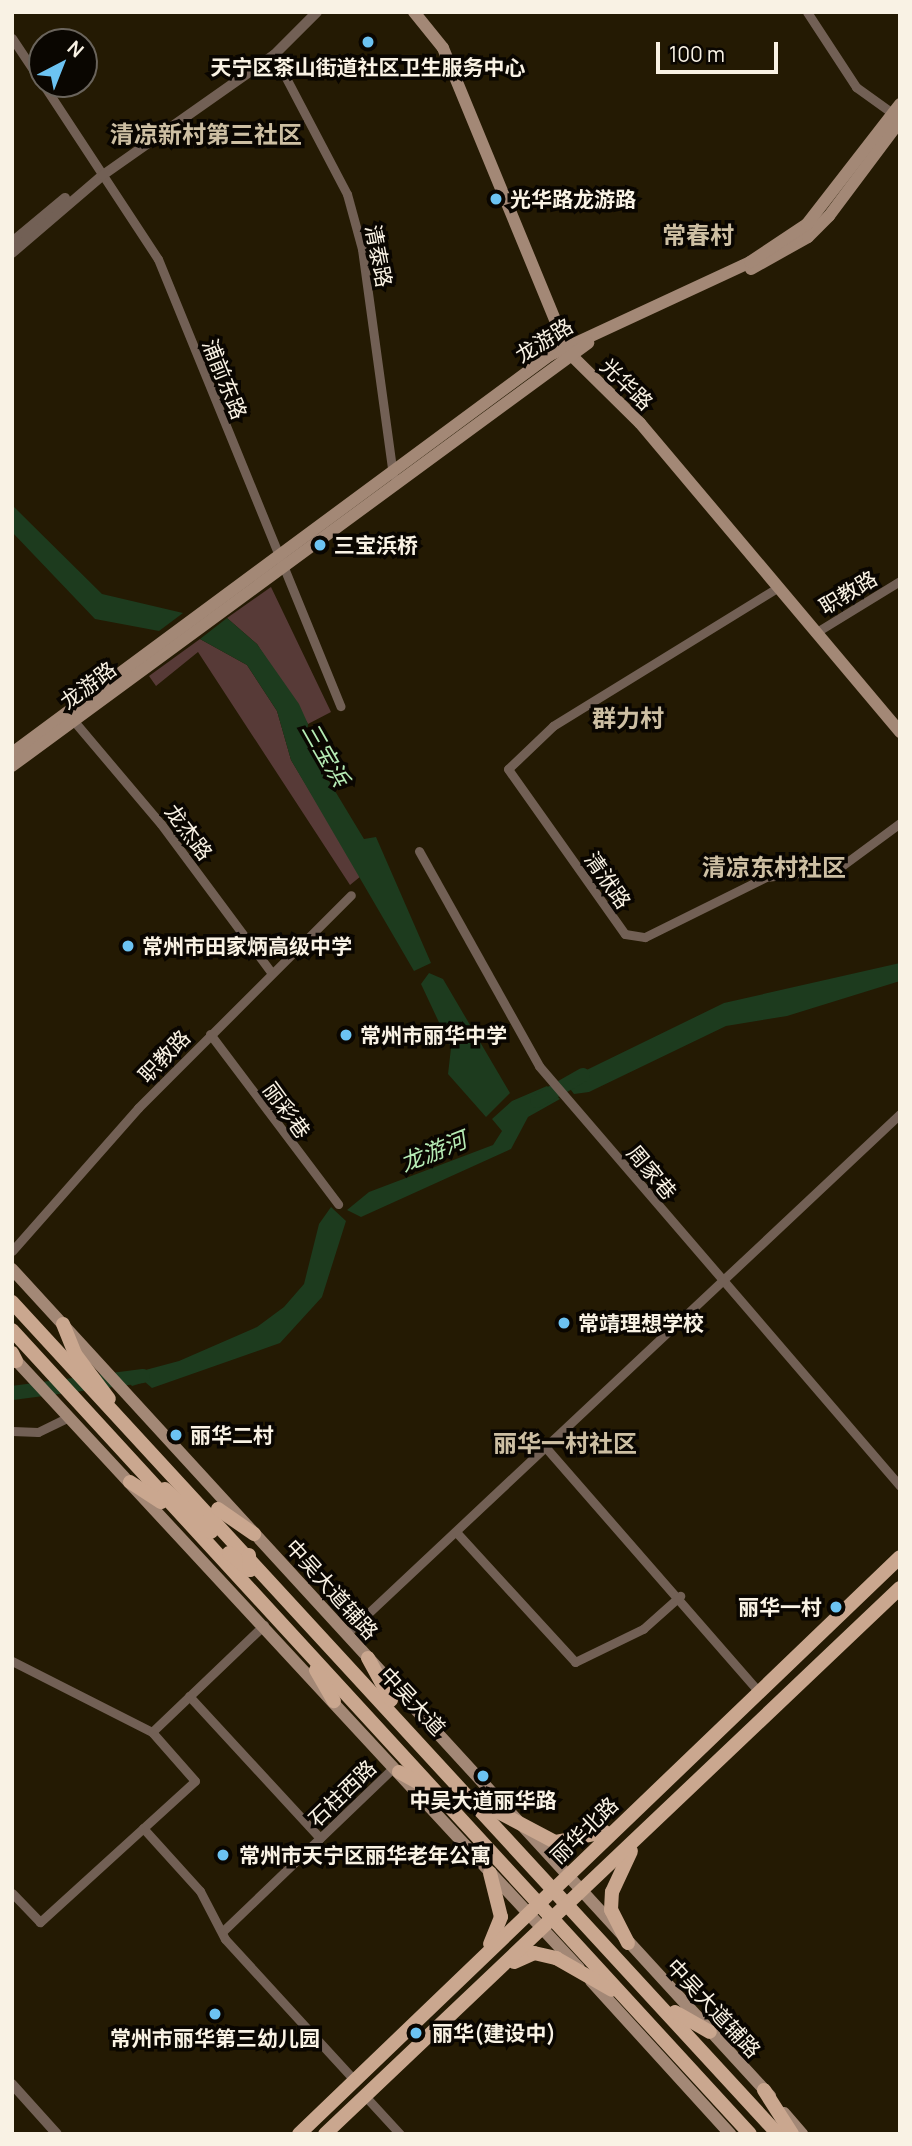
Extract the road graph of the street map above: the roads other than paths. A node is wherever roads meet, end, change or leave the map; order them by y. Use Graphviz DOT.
graph roads {
  1 [pos="317,12"];
  2 [pos="414,12"];
  3 [pos="807,12"];
  4 [pos="12,38"];
  5 [pos="274,55"];
  6 [pos="28,62"];
  7 [pos="52,98"];
  8 [pos="898,114"];
  9 [pos="103,175"];
  10 [pos="12,242"];
  11 [pos="12,253"];
  12 [pos="567,350"];
  13 [pos="394,476"];
  14 [pos="279,561"];
  15 [pos="900,581"];
  16 [pos="777,588"];
  17 [pos="181,633"];
  18 [pos="815,633"];
  19 [pos="340,705"];
  20 [pos="73,720"];
  21 [pos="900,732"];
  22 [pos="12,753"];
  23 [pos="12,766"];
  24 [pos="900,823"];
  25 [pos="419,851"];
  26 [pos="351,895"];
  27 [pos="270,971"];
  28 [pos="210,1034"];
  29 [pos="900,1114"];
  30 [pos="338,1204"];
  31 [pos="12,1251"];
  32 [pos="12,1269"];
  33 [pos="723,1285"];
  34 [pos="13,1304"];
  35 [pos="63,1324"];
  36 [pos="12,1330"];
  37 [pos="14,1357"];
  38 [pos="86,1367"];
  39 [pos="102,1384"];
  40 [pos="69,1418"];
  41 [pos="12,1431"];
  42 [pos="547,1450"];
  43 [pos="168,1466"];
  44 [pos="144,1474"];
  45 [pos="130,1482"];
  46 [pos="900,1486"];
  47 [pos="457,1533"];
  48 [pos="254,1534"];
  49 [pos="210,1546"];
  50 [pos="248,1553"];
  51 [pos="900,1557"];
  52 [pos="900,1588"];
  53 [pos="680,1596"];
  54 [pos="280,1620"];
  55 [pos="264,1625"];
  56 [pos="346,1634"];
  57 [pos="295,1636"];
  58 [pos="368,1658"];
  59 [pos="12,1661"];
  60 [pos="760,1693"];
  61 [pos="189,1696"];
  62 [pos="334,1701"];
  63 [pos="385,1701"];
  64 [pos="400,1717"];
  65 [pos="152,1732"];
  66 [pos="397,1769"];
  67 [pos="440,1794"];
  68 [pos="473,1797"];
  69 [pos="624,1821"];
  70 [pos="522,1826"];
  71 [pos="143,1828"];
  72 [pos="642,1833"];
  73 [pos="509,1835"];
  74 [pos="320,1838"];
  75 [pos="489,1848"];
  76 [pos="490,1872"];
  77 [pos="567,1875"];
  78 [pos="555,1886"];
  79 [pos="581,1892"];
  80 [pos="12,1893"];
  81 [pos="539,1902"];
  82 [pos="570,1903"];
  83 [pos="527,1913"];
  84 [pos="554,1918"];
  85 [pos="542,1929"];
  86 [pos="222,1932"];
  87 [pos="628,1943"];
  88 [pos="485,1954"];
  89 [pos="617,1955"];
  90 [pos="503,1966"];
  91 [pos="601,1969"];
  92 [pos="582,1972"];
  93 [pos="664,2006"];
  94 [pos="656,2029"];
  95 [pos="710,2032"];
  96 [pos="354,2080"];
  97 [pos="12,2084"];
  98 [pos="764,2090"];
  99 [pos="365,2096"];
  100 [pos="57,2134"];
  101 [pos="299,2134"];
  102 [pos="325,2134"];
  103 [pos="400,2134"];
  104 [pos="730,2134"];
  105 [pos="750,2134"];
  106 [pos="778,2134"];
  107 [pos="792,2134"];
  108 [pos="802,2134"];
  1 -- 5 [label="street"];
  2 -- 12 [label="main road, 光华路"];
  3 -- 8 [label="street"];
  4 -- 6 [label="street, 浦前东路"];
  5 -- 9 [label="street"];
  5 -- 13 [label="street, 清泰路"];
  7 -- 9 [label="street, 浦前东路"];
  8 -- 12 [label="main road, 龙游路"];
  9 -- 10 [label="street"];
  9 -- 11 [label="street"];
  9 -- 14 [label="street, 浦前东路"];
  12 -- 13 [label="main road, 龙游路"];
  12 -- 16 [label="main road, 光华路"];
  13 -- 14 [label="main road, 龙游路"];
  14 -- 17 [label="main road, 龙游路"];
  14 -- 19 [label="street, 浦前东路"];
  15 -- 18 [label="street, 职教路"];
  16 -- 18 [label="main road, 光华路"];
  16 -- 24 [label="street, 清洑路"];
  17 -- 20 [label="main road, 龙游路"];
  17 -- 22 [label="main road, 龙游路"];
  18 -- 21 [label="main road, 光华路"];
  20 -- 23 [label="main road, 龙游路"];
  20 -- 27 [label="street, 龙杰路"];
  25 -- 33 [label="street, 周家巷"];
  26 -- 27 [label="street, 职教路"];
  27 -- 28 [label="street, 职教路"];
  28 -- 30 [label="street, 丽彩巷"];
  28 -- 31 [label="street, 职教路"];
  29 -- 33 [label="street"];
  32 -- 35 [label="main road"];
  33 -- 42 [label="street"];
  33 -- 46 [label="street, 周家巷"];
  34 -- 38 [label="main road"];
  35 -- 38 [label="main road"];
  36 -- 44 [label="main road, 中吴大道"];
  37 -- 40 [label="main road"];
  38 -- 39 [label="main road, 中吴大道"];
  39 -- 43 [label="main road, 中吴大道"];
  39 -- 48 [label="main road, 中吴大道辅路"];
  40 -- 41 [label="street"];
  40 -- 45 [label="main road"];
  42 -- 47 [label="street"];
  42 -- 53 [label="street"];
  43 -- 48 [label="main road"];
  43 -- 50 [label="main road, 中吴大道"];
  44 -- 49 [label="main road, 中吴大道"];
  44 -- 50 [label="main road"];
  45 -- 49 [label="main road"];
  45 -- 55 [label="main road"];
  47 -- 53 [label="street"];
  47 -- 56 [label="street"];
  48 -- 56 [label="main road, 中吴大道辅路"];
  49 -- 54 [label="main road, 中吴大道"];
  50 -- 63 [label="main road, 中吴大道"];
  51 -- 60 [label="main road, 丽华北路"];
  52 -- 72 [label="main road, 丽华北路"];
  53 -- 60 [label="street"];
  54 -- 57 [label="main road, 中吴大道"];
  54 -- 63 [label="main road"];
  55 -- 61 [label="street"];
  55 -- 62 [label="main road"];
  56 -- 58 [label="main road, 中吴大道辅路"];
  57 -- 62 [label="main road"];
  57 -- 67 [label="main road, 中吴大道"];
  58 -- 64 [label="main road"];
  58 -- 70 [label="main road, 中吴大道辅路"];
  59 -- 65 [label="street"];
  60 -- 69 [label="main road, 丽华北路"];
  61 -- 65 [label="street"];
  61 -- 74 [label="street"];
  62 -- 66 [label="main road"];
  63 -- 64 [label="main road, 中吴大道"];
  64 -- 68 [label="main road, 中吴大道"];
  65 -- 71 [label="street"];
  66 -- 67 [label="main road"];
  66 -- 74 [label="street, 石柱西路"];
  66 -- 76 [label="main road"];
  67 -- 75 [label="main road, 中吴大道"];
  68 -- 70 [label="main road"];
  68 -- 73 [label="main road, 中吴大道"];
  69 -- 70 [label="main road"];
  69 -- 77 [label="main road, 丽华北路"];
  70 -- 77 [label="main road, 中吴大道辅路"];
  71 -- 80 [label="street"];
  71 -- 86 [label="street"];
  72 -- 79 [label="main road, 丽华北路"];
  72 -- 87 [label="main road"];
  73 -- 75 [label="main road"];
  73 -- 78 [label="main road, 中吴大道"];
  74 -- 86 [label="street, 石柱西路"];
  75 -- 81 [label="main road, 中吴大道"];
  76 -- 83 [label="main road"];
  76 -- 88 [label="main road"];
  77 -- 78 [label="main road, 丽华北路"];
  77 -- 79 [label="main road, 中吴大道辅路"];
  78 -- 81 [label="main road, 丽华北路"];
  78 -- 82 [label="main road, 中吴大道"];
  79 -- 82 [label="main road, 丽华北路"];
  79 -- 87 [label="main road, 中吴大道辅路"];
  81 -- 83 [label="main road, 丽华北路"];
  81 -- 84 [label="main road, 中吴大道"];
  82 -- 84 [label="main road, 丽华北路"];
  82 -- 89 [label="main road, 中吴大道"];
  83 -- 85 [label="main road"];
  83 -- 88 [label="main road, 丽华北路"];
  84 -- 85 [label="main road, 丽华北路"];
  84 -- 91 [label="main road, 中吴大道"];
  85 -- 90 [label="main road, 丽华北路"];
  85 -- 92 [label="main road"];
  86 -- 96 [label="street"];
  87 -- 95 [label="main road, 中吴大道辅路"];
  88 -- 96 [label="main road, 丽华北路"];
  89 -- 91 [label="main road"];
  89 -- 93 [label="main road, 中吴大道"];
  90 -- 92 [label="main road"];
  90 -- 99 [label="main road, 丽华北路"];
  91 -- 94 [label="main road, 中吴大道"];
  92 -- 94 [label="main road"];
  92 -- 104 [label="main road"];
  93 -- 95 [label="main road"];
  93 -- 106 [label="main road, 中吴大道"];
  94 -- 105 [label="main road, 中吴大道"];
  95 -- 98 [label="main road, 中吴大道辅路"];
  96 -- 101 [label="main road, 丽华北路"];
  97 -- 100 [label="street"];
  98 -- 107 [label="main road"];
  98 -- 108 [label="main road, 中吴大道辅路"];
  99 -- 102 [label="main road, 丽华北路"];
  99 -- 103 [label="street"];
}
